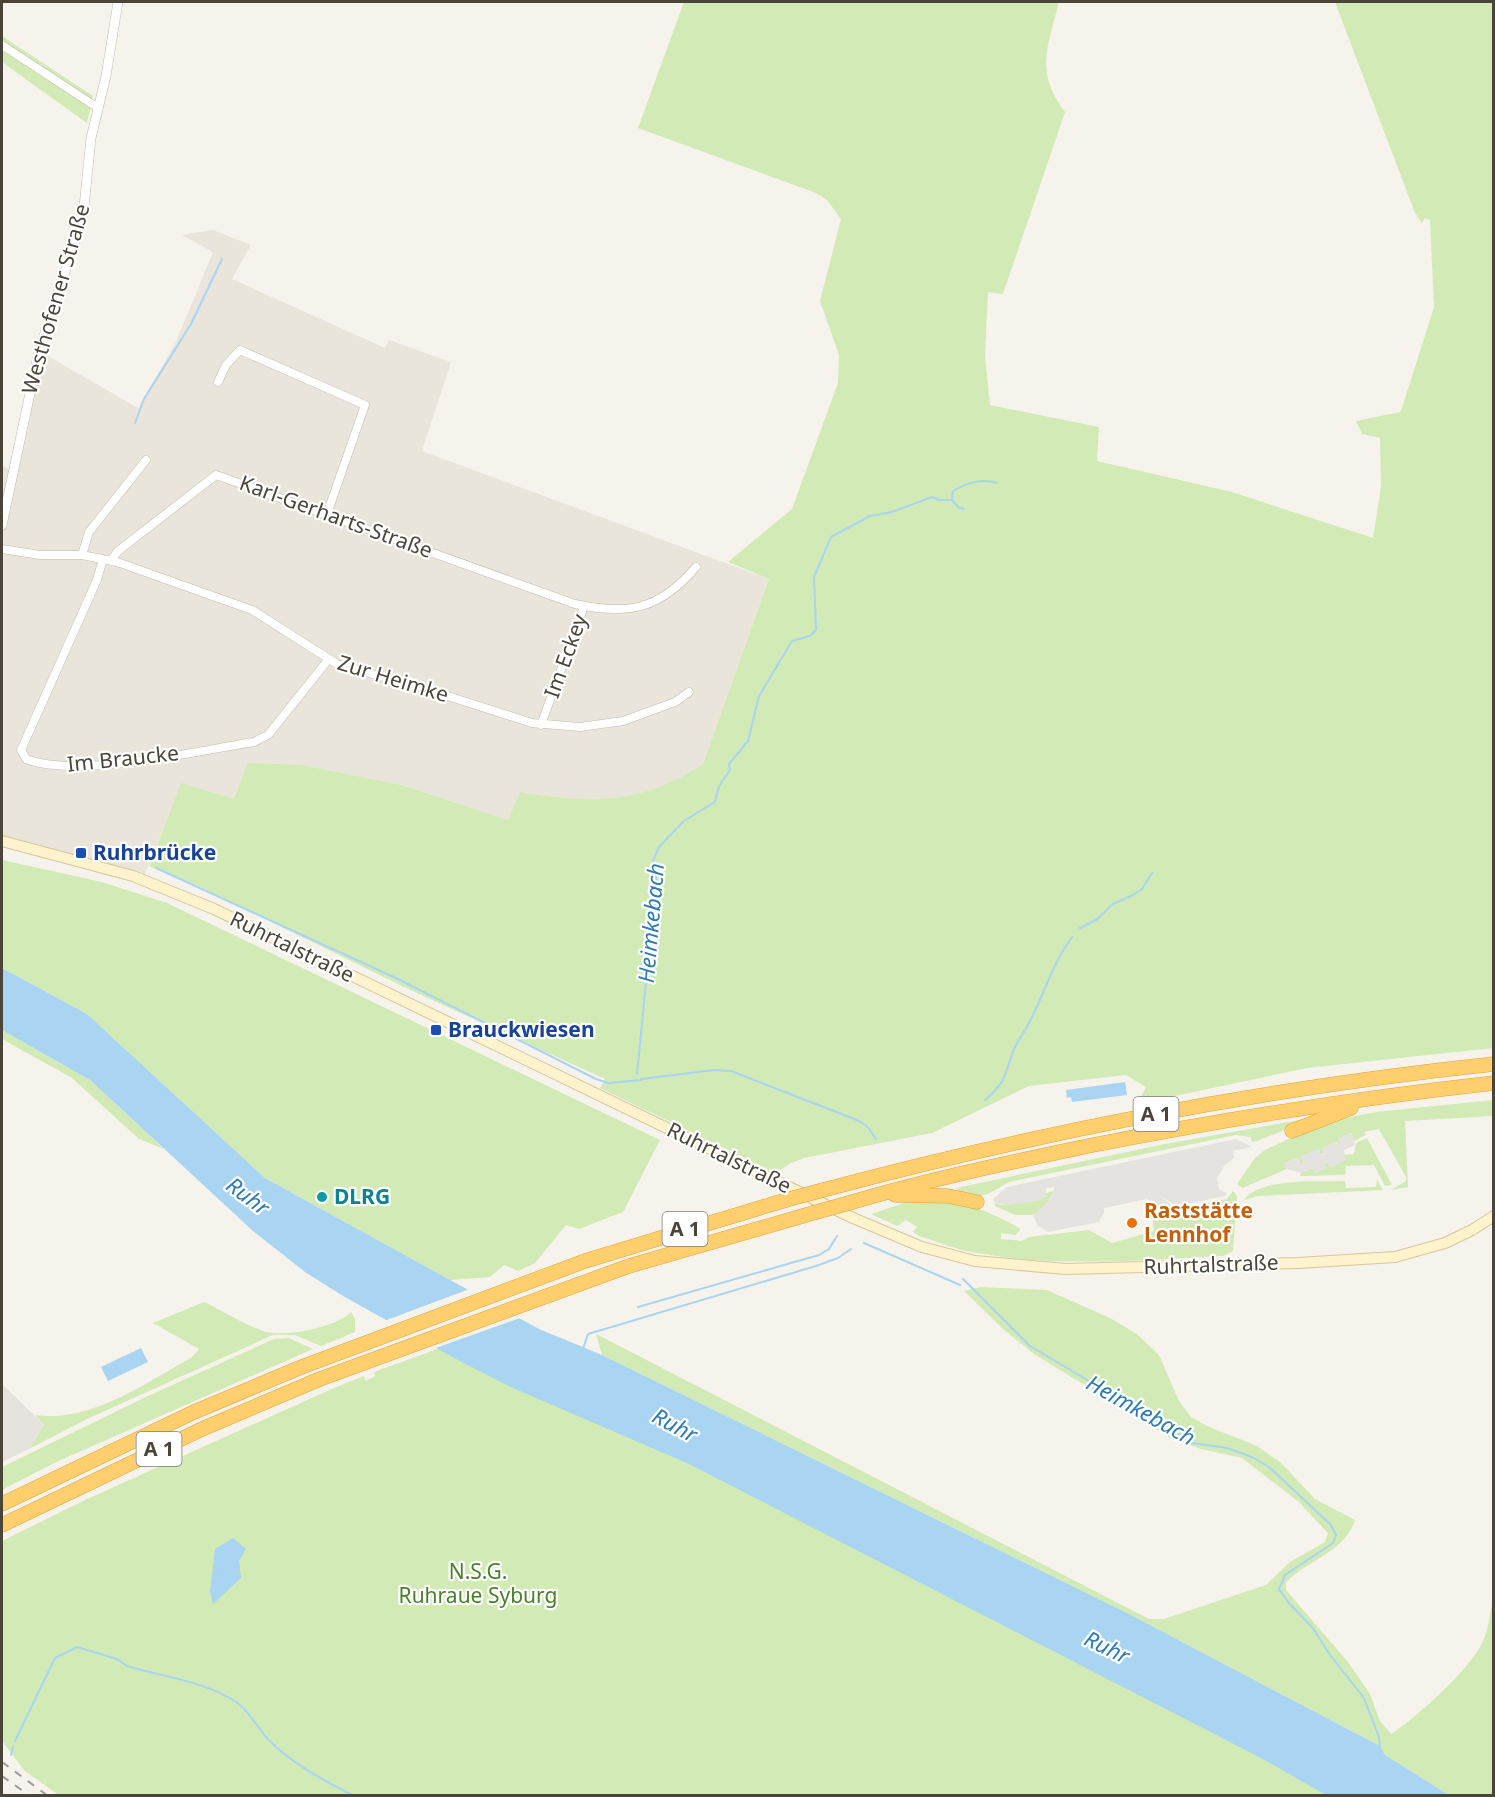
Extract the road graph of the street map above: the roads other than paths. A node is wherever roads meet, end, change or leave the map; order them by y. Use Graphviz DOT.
graph roads {
  1 [pos="118,2"];
  2 [pos="2,45"];
  3 [pos="98,108"];
  4 [pos="218,382"];
  5 [pos="146,460"];
  6 [pos="327,514"];
  7 [pos="2,525"];
  8 [pos="2,549"];
  9 [pos="82,555"];
  10 [pos="107,560"];
  11 [pos="696,567"];
  12 [pos="584,606"];
  13 [pos="328,660"];
  14 [pos="689,692"];
  15 [pos="541,724"];
  16 [pos="2,841"];
  17 [pos="1494,1064"];
  18 [pos="1494,1083"];
  19 [pos="1417,1091"];
  20 [pos="1292,1131"];
  21 [pos="875,1195"];
  22 [pos="978,1202"];
  23 [pos="1494,1216"];
  24 [pos="2,1504"];
  25 [pos="2,1525"];
  1 -- 3 [label="street, Westhofener Straße"];
  2 -- 3 [label="street"];
  3 -- 7 [label="street, Westhofener Straße"];
  4 -- 6 [label="street"];
  5 -- 9 [label="street"];
  6 -- 10 [label="street, Karl-Gerharts-Straße"];
  6 -- 12 [label="street, Karl-Gerharts-Straße"];
  8 -- 9 [label="street, Zur Heimke"];
  9 -- 10 [label="street, Zur Heimke"];
  10 -- 13 [label="street, Zur Heimke"];
  10 -- 13 [label="street, Im Braucke"];
  11 -- 12 [label="street, Im Eckey"];
  12 -- 15 [label="street, Im Eckey"];
  13 -- 15 [label="street, Zur Heimke"];
  14 -- 15 [label="street, Zur Heimke"];
  16 -- 23 [label="main road, Ruhrtalstraße"];
  17 -- 24 [label="highway, A 1, bridge"];
  18 -- 19 [label="highway, A 1"];
  19 -- 20 [label="highway"];
  19 -- 21 [label="highway, A 1"];
  21 -- 22 [label="highway"];
  21 -- 25 [label="highway, A 1, bridge"];
}
